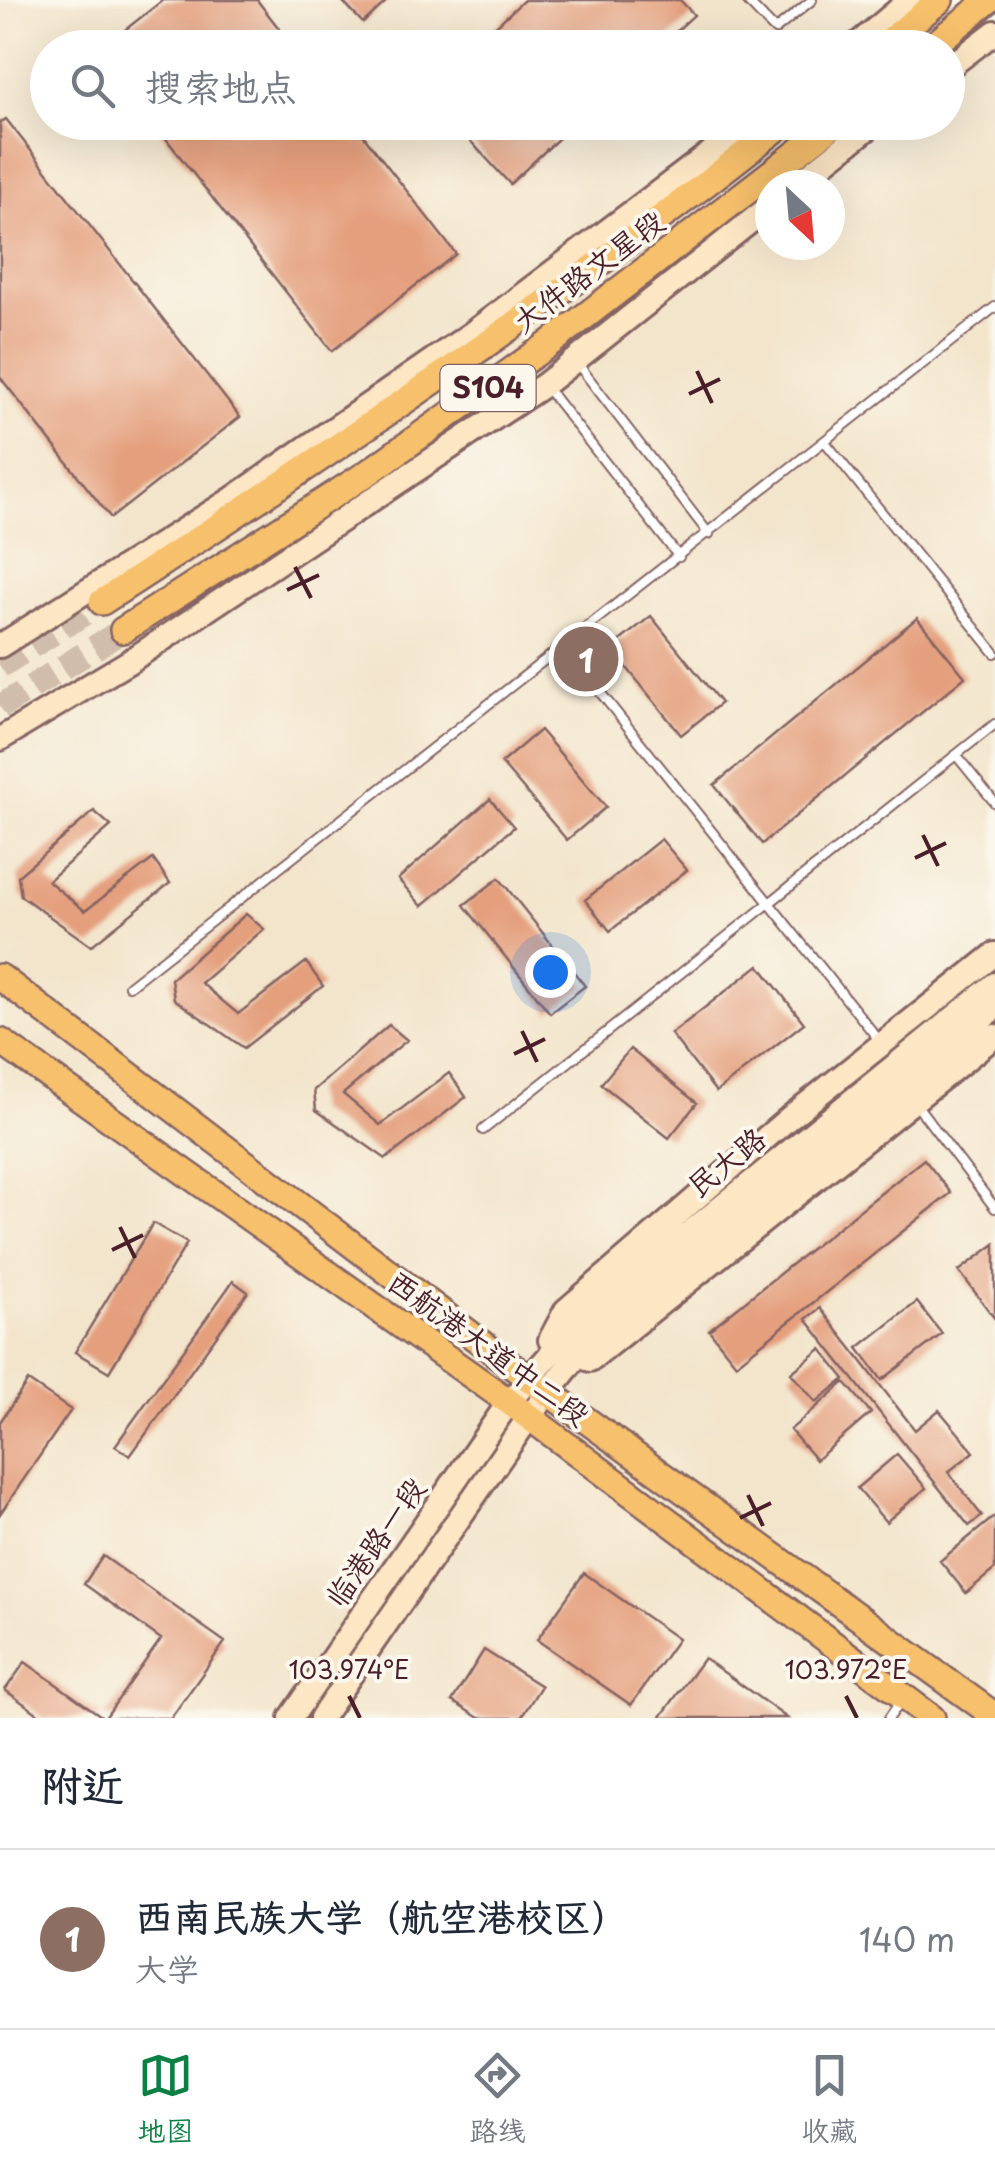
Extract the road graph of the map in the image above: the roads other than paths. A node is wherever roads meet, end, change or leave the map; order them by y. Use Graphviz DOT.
graph roads {
  1 [pos="746,0"];
  2 [pos="812,0"];
  3 [pos="910,0"];
  4 [pos="940,0"];
  5 [pos="988,0"];
  6 [pos="874,30"];
  7 [pos="902,30"];
  8 [pos="952,30"];
  9 [pos="995,32"];
  10 [pos="965,55"];
  11 [pos="727,140"];
  12 [pos="761,140"];
  13 [pos="813,140"];
  14 [pos="853,140"];
  15 [pos="815,170"];
  16 [pos="755,218"];
  17 [pos="995,307"];
  18 [pos="576,362"];
  19 [pos="544,385"];
  20 [pos="826,443"];
  21 [pos="709,534"];
  22 [pos="679,557"];
  23 [pos="102,602"];
  24 [pos="123,630"];
  25 [pos="0,646"];
  26 [pos="563,646"];
  27 [pos="995,652"];
  28 [pos="995,724"];
  29 [pos="0,738"];
  30 [pos="956,756"];
  31 [pos="995,803"];
  32 [pos="769,904"];
  33 [pos="995,954"];
  34 [pos="0,978"];
  35 [pos="995,984"];
  36 [pos="129,986"];
  37 [pos="995,1008"];
  38 [pos="995,1036"];
  39 [pos="0,1041"];
  40 [pos="882,1044"];
  41 [pos="913,1100"];
  42 [pos="483,1130"];
  43 [pos="994,1205"];
  44 [pos="538,1385"];
  45 [pos="519,1410"];
  46 [pos="896,1707"];
  47 [pos="995,1716"];
  48 [pos="291,1718"];
  49 [pos="320,1718"];
  50 [pos="932,1718"];
  1 -- 2 [label="lane"];
  3 -- 6 [label="street"];
  4 -- 7 [label="main road"];
  5 -- 8 [label="main road"];
  9 -- 10 [label="street"];
  11 -- 25 [label="street"];
  12 -- 23 [label="main road, 大件路文星段 / S104"];
  13 -- 24 [label="main road, 大件路文星段 / S104"];
  14 -- 15 [label="street"];
  16 -- 18 [label="street"];
  17 -- 20 [label="lane"];
  18 -- 19 [label="street"];
  18 -- 21 [label="lane"];
  19 -- 22 [label="lane"];
  19 -- 29 [label="street"];
  20 -- 21 [label="lane"];
  20 -- 27 [label="lane"];
  21 -- 22 [label="lane"];
  22 -- 26 [label="lane"];
  26 -- 32 [label="lane"];
  26 -- 36 [label="lane"];
  28 -- 30 [label="lane"];
  30 -- 31 [label="lane"];
  30 -- 32 [label="lane"];
  32 -- 40 [label="lane"];
  32 -- 42 [label="lane"];
  33 -- 40 [label="street"];
  34 -- 44 [label="main road"];
  35 -- 44 [label="street, 民大路"];
  37 -- 44 [label="street, 民大路"];
  38 -- 41 [label="street"];
  39 -- 45 [label="main road, 西航港大道中二段"];
  40 -- 44 [label="street"];
  41 -- 43 [label="lane"];
  41 -- 44 [label="street"];
  44 -- 45 [label="street, 民大路"];
  44 -- 47 [label="main road"];
  45 -- 46 [label="main road, 西航港大道中二段"];
  45 -- 48 [label="street, 临港路一段"];
  45 -- 49 [label="street, 临港路一段"];
  46 -- 50 [label="main road, 西航港大道中二段"];
}
